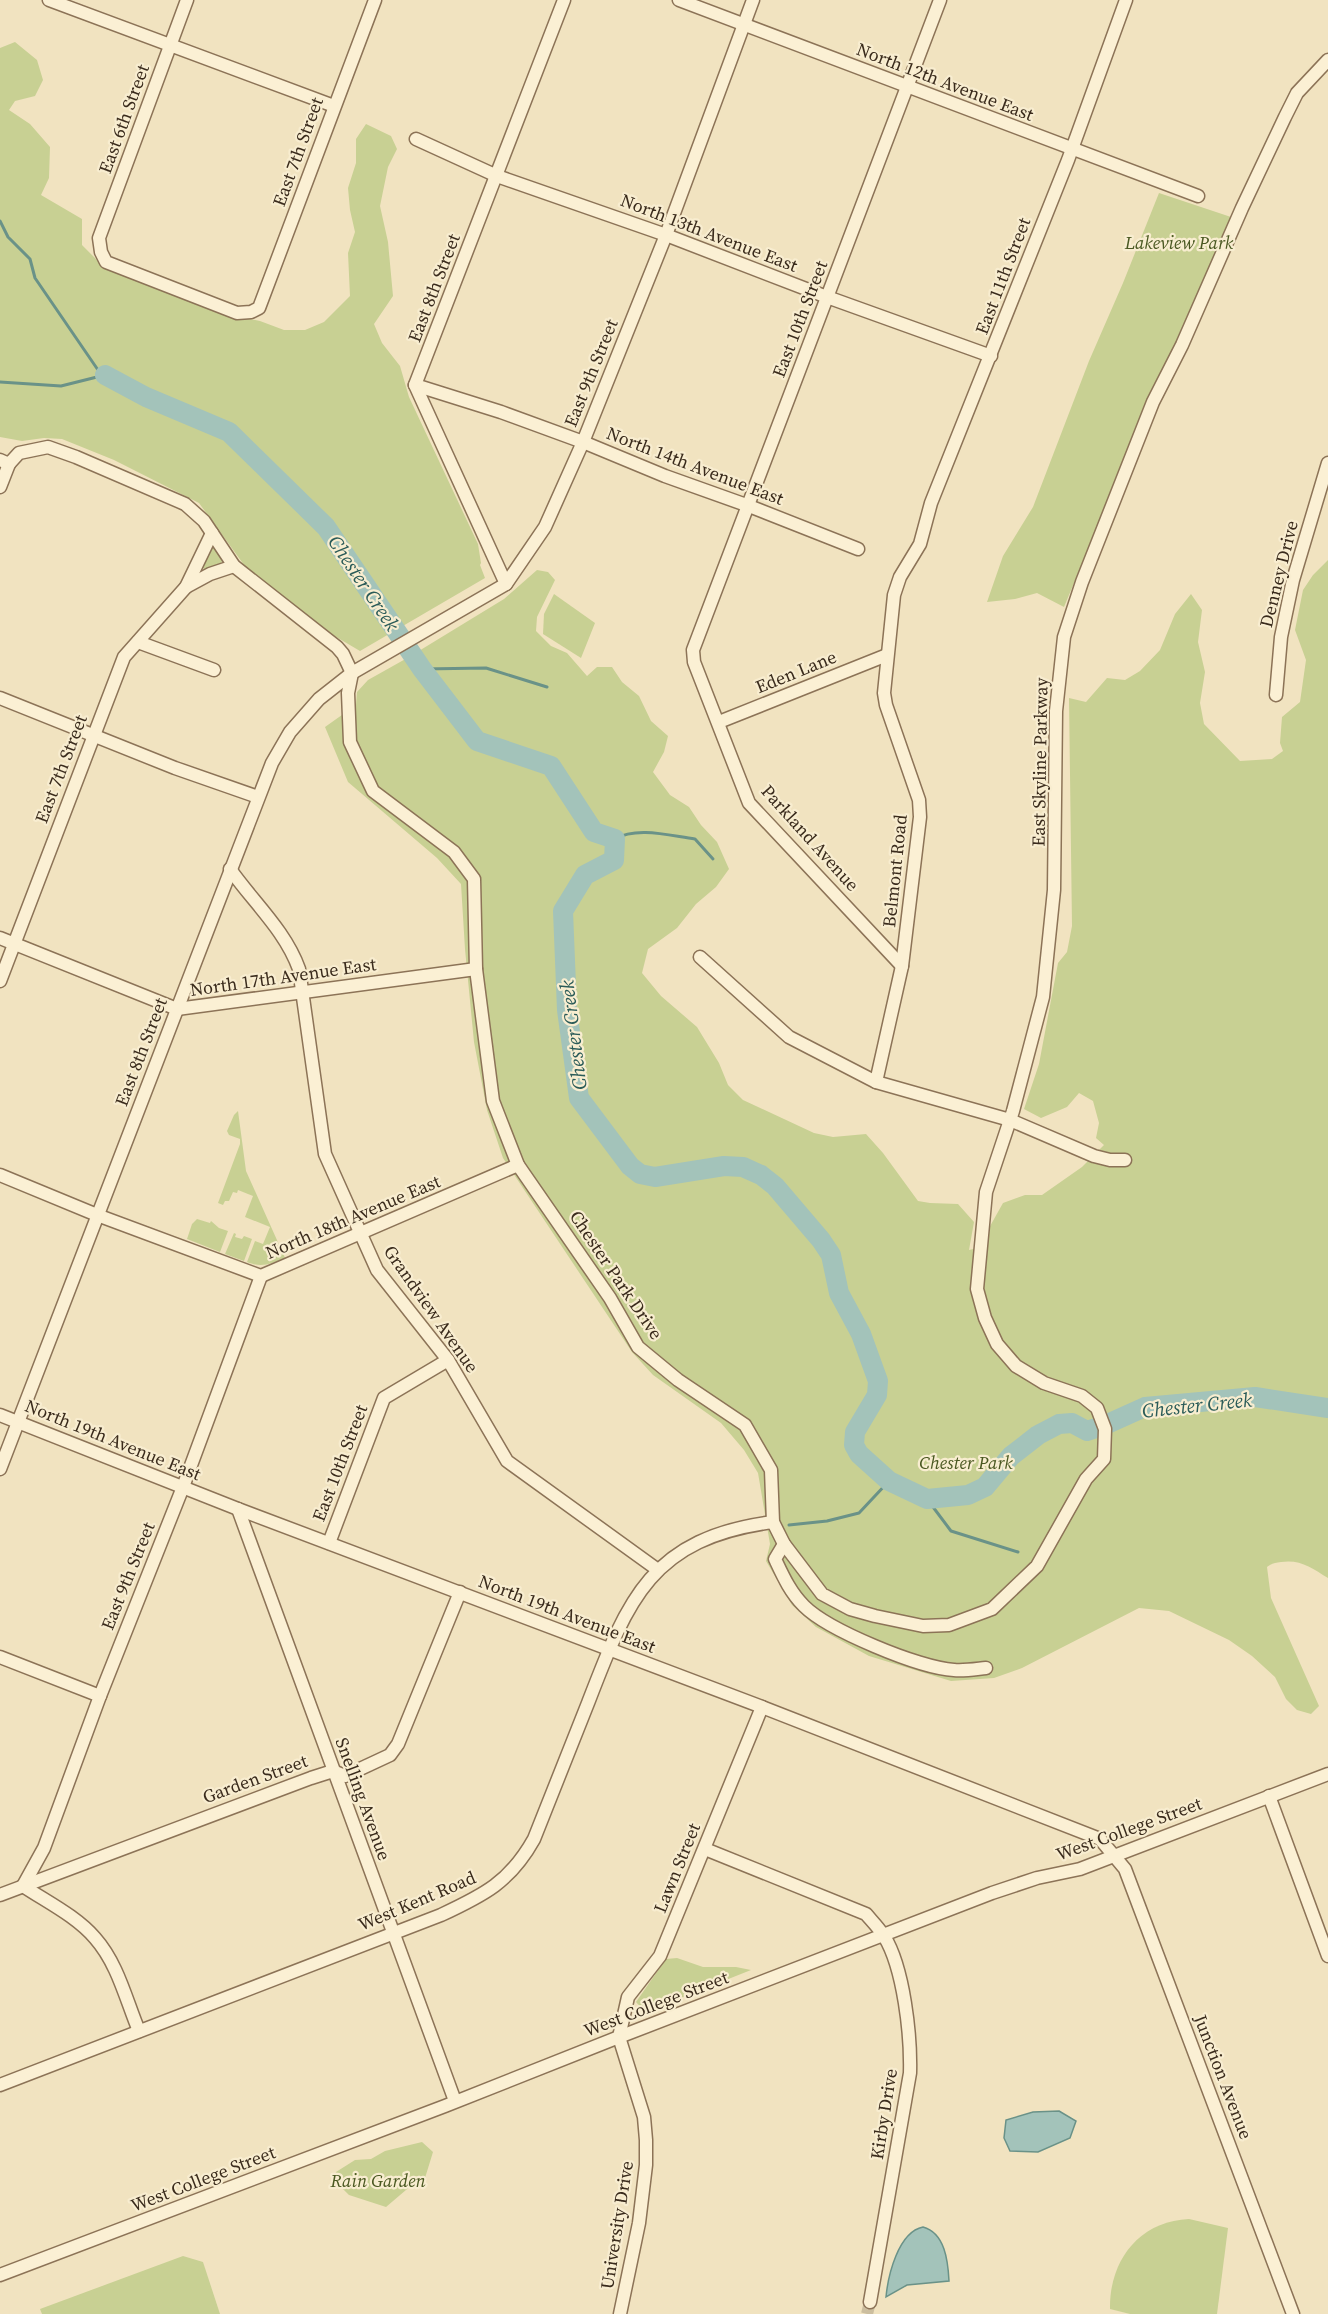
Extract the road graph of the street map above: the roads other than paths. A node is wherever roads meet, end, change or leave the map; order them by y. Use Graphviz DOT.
graph roads {
  1 [pos="49,0"];
  2 [pos="187,0"];
  3 [pos="375,0"];
  4 [pos="564,0"];
  5 [pos="679,0"];
  6 [pos="753,0"];
  7 [pos="940,0"];
  8 [pos="1126,0"];
  9 [pos="744,25"];
  10 [pos="170,46"];
  11 [pos="1328,60"];
  12 [pos="908,87"];
  13 [pos="334,106"];
  14 [pos="416,139"];
  15 [pos="1072,150"];
  16 [pos="497,176"];
  17 [pos="1198,196"];
  18 [pos="666,235"];
  19 [pos="827,297"];
  20 [pos="250,312"];
  21 [pos="991,356"];
  22 [pos="415,385"];
  23 [pos="583,442"];
  24 [pos="4,462"];
  25 [pos="1328,463"];
  26 [pos="0,487"];
  27 [pos="749,506"];
  28 [pos="212,533"];
  29 [pos="858,549"];
  30 [pos="909,562"];
  31 [pos="234,566"];
  32 [pos="506,584"];
  33 [pos="186,587"];
  34 [pos="138,642"];
  35 [pos="693,650"];
  36 [pos="887,655"];
  37 [pos="214,670"];
  38 [pos="358,670"];
  39 [pos="1276,695"];
  40 [pos="0,698"];
  41 [pos="719,722"];
  42 [pos="93,735"];
  43 [pos="258,796"];
  44 [pos="230,869"];
  45 [pos="0,938"];
  46 [pos="15,944"];
  47 [pos="700,957"];
  48 [pos="902,966"];
  49 [pos="476,969"];
  50 [pos="0,981"];
  51 [pos="302,992"];
  52 [pos="177,1009"];
  53 [pos="876,1082"];
  54 [pos="1010,1120"];
  55 [pos="1125,1160"];
  56 [pos="518,1165"];
  57 [pos="0,1175"];
  58 [pos="97,1215"];
  59 [pos="360,1234"];
  60 [pos="261,1276"];
  61 [pos="448,1360"];
  62 [pos="0,1415"];
  63 [pos="18,1422"];
  64 [pos="1105,1454"];
  65 [pos="0,1469"];
  66 [pos="183,1487"];
  67 [pos="238,1509"];
  68 [pos="773,1522"];
  69 [pos="329,1543"];
  70 [pos="784,1544"];
  71 [pos="658,1570"];
  72 [pos="460,1592"];
  73 [pos="609,1650"];
  74 [pos="0,1657"];
  75 [pos="986,1668"];
  76 [pos="100,1696"];
  77 [pos="762,1707"];
  78 [pos="333,1771"];
  79 [pos="1328,1774"];
  80 [pos="1269,1796"];
  81 [pos="705,1849"];
  82 [pos="1115,1855"];
  83 [pos="23,1886"];
  84 [pos="0,1895"];
  85 [pos="392,1933"];
  86 [pos="883,1935"];
  87 [pos="1328,1956"];
  88 [pos="138,2031"];
  89 [pos="619,2037"];
  90 [pos="0,2085"];
  91 [pos="455,2101"];
  92 [pos="0,2275"];
  93 [pos="870,2302"];
  94 [pos="620,2314"];
  95 [pos="1293,2314"];
  1 -- 10 [label="street"];
  2 -- 10 [label="street, East 6th Street"];
  3 -- 13 [label="street, East 7th Street"];
  4 -- 16 [label="street, East 8th Street"];
  5 -- 9 [label="street, North 12th Avenue East"];
  6 -- 9 [label="street, East 9th Street"];
  7 -- 12 [label="street, East 10th Street"];
  8 -- 15 [label="street, East 11th Street"];
  9 -- 12 [label="street, North 12th Avenue East"];
  9 -- 18 [label="street, East 9th Street"];
  10 -- 13 [label="street"];
  10 -- 20 [label="street, East 6th Street"];
  11 -- 54 [label="street, East Skyline Parkway"];
  12 -- 15 [label="street, North 12th Avenue East"];
  12 -- 19 [label="street, East 10th Street"];
  13 -- 20 [label="street, East 7th Street"];
  14 -- 16 [label="street, North 13th Avenue East"];
  15 -- 17 [label="street, North 12th Avenue East"];
  15 -- 21 [label="street, East 11th Street"];
  16 -- 18 [label="street, North 13th Avenue East"];
  16 -- 22 [label="street, East 8th Street"];
  18 -- 19 [label="street, North 13th Avenue East"];
  18 -- 23 [label="street, East 9th Street"];
  19 -- 21 [label="street, North 13th Avenue East"];
  19 -- 27 [label="street, East 10th Street"];
  21 -- 30 [label="street, East 11th Street"];
  22 -- 23 [label="street, North 14th Avenue East"];
  22 -- 32 [label="street"];
  23 -- 27 [label="street, North 14th Avenue East"];
  23 -- 32 [label="street, East 9th Street"];
  24 -- 26 [label="street"];
  24 -- 28 [label="street"];
  25 -- 39 [label="street, Denney Drive"];
  27 -- 29 [label="street, North 14th Avenue East"];
  27 -- 35 [label="street, East 10th Street"];
  28 -- 31 [label="street"];
  28 -- 33 [label="street, East 7th Street"];
  30 -- 36 [label="street, Belmont Road"];
  31 -- 33 [label="street, East 7th Street"];
  31 -- 38 [label="street"];
  32 -- 38 [label="street, East 9th Street"];
  33 -- 34 [label="street, East 7th Street"];
  34 -- 37 [label="street"];
  34 -- 42 [label="street, East 7th Street"];
  35 -- 41 [label="street, Parkland Avenue"];
  36 -- 41 [label="street, Eden Lane"];
  36 -- 48 [label="street, Belmont Road"];
  38 -- 43 [label="street, East 8th Street"];
  38 -- 49 [label="street, Chester Park Drive"];
  40 -- 42 [label="street"];
  41 -- 48 [label="street, Parkland Avenue"];
  42 -- 43 [label="street"];
  42 -- 46 [label="street, East 7th Street"];
  43 -- 44 [label="street, East 8th Street"];
  44 -- 51 [label="street, Grandview Avenue"];
  44 -- 52 [label="street, East 8th Street"];
  45 -- 46 [label="street, North 17th Avenue East"];
  46 -- 50 [label="street, East 7th Street"];
  46 -- 52 [label="street, North 17th Avenue East"];
  47 -- 53 [label="street"];
  48 -- 53 [label="street, Belmont Road"];
  49 -- 51 [label="street, North 17th Avenue East"];
  49 -- 56 [label="street, Chester Park Drive"];
  51 -- 52 [label="street, North 17th Avenue East"];
  51 -- 59 [label="street, Grandview Avenue"];
  52 -- 58 [label="street, East 8th Street"];
  53 -- 54 [label="street"];
  54 -- 55 [label="street"];
  54 -- 64 [label="street, East Skyline Parkway"];
  56 -- 59 [label="street, North 18th Avenue East"];
  56 -- 68 [label="street, Chester Park Drive"];
  57 -- 58 [label="street, North 18th Avenue East"];
  58 -- 60 [label="street, North 18th Avenue East"];
  58 -- 63 [label="street, East 8th Street"];
  59 -- 60 [label="street, North 18th Avenue East"];
  59 -- 61 [label="street, Grandview Avenue"];
  60 -- 66 [label="street, East 9th Street"];
  61 -- 69 [label="street, East 10th Street"];
  61 -- 71 [label="street, Grandview Avenue"];
  62 -- 63 [label="street, North 19th Avenue East"];
  63 -- 65 [label="street, East 8th Street"];
  63 -- 66 [label="street, North 19th Avenue East"];
  64 -- 70 [label="street, Chester Park Drive"];
  66 -- 67 [label="street, North 19th Avenue East"];
  66 -- 76 [label="street, East 9th Street"];
  67 -- 69 [label="street, North 19th Avenue East"];
  67 -- 78 [label="street, Snelling Avenue"];
  68 -- 70 [label="street, Chester Park Drive"];
  68 -- 71 [label="street, West Kent Road"];
  69 -- 72 [label="street, North 19th Avenue East"];
  70 -- 75 [label="street"];
  71 -- 73 [label="street, West Kent Road"];
  72 -- 73 [label="street, North 19th Avenue East"];
  72 -- 78 [label="street, Garden Street"];
  73 -- 77 [label="street, North 19th Avenue East"];
  73 -- 85 [label="street, West Kent Road"];
  74 -- 76 [label="street"];
  76 -- 83 [label="street, East 9th Street"];
  77 -- 81 [label="street, Lawn Street"];
  77 -- 82 [label="street, North 19th Avenue East"];
  78 -- 83 [label="street, Garden Street"];
  78 -- 85 [label="street, Snelling Avenue"];
  79 -- 80 [label="street, West College Street"];
  80 -- 82 [label="street, West College Street"];
  80 -- 87 [label="street"];
  81 -- 86 [label="street, Kirby Drive"];
  81 -- 89 [label="street, Lawn Street"];
  82 -- 86 [label="street, West College Street"];
  82 -- 95 [label="street, Junction Avenue"];
  83 -- 84 [label="street, Garden Street"];
  83 -- 88 [label="street"];
  85 -- 88 [label="street, West Kent Road"];
  85 -- 91 [label="street, Snelling Avenue"];
  86 -- 89 [label="street, West College Street"];
  86 -- 93 [label="street, Kirby Drive"];
  88 -- 90 [label="street, West Kent Road"];
  89 -- 91 [label="street, West College Street"];
  89 -- 94 [label="street, University Drive"];
  91 -- 92 [label="street, West College Street"];
}
